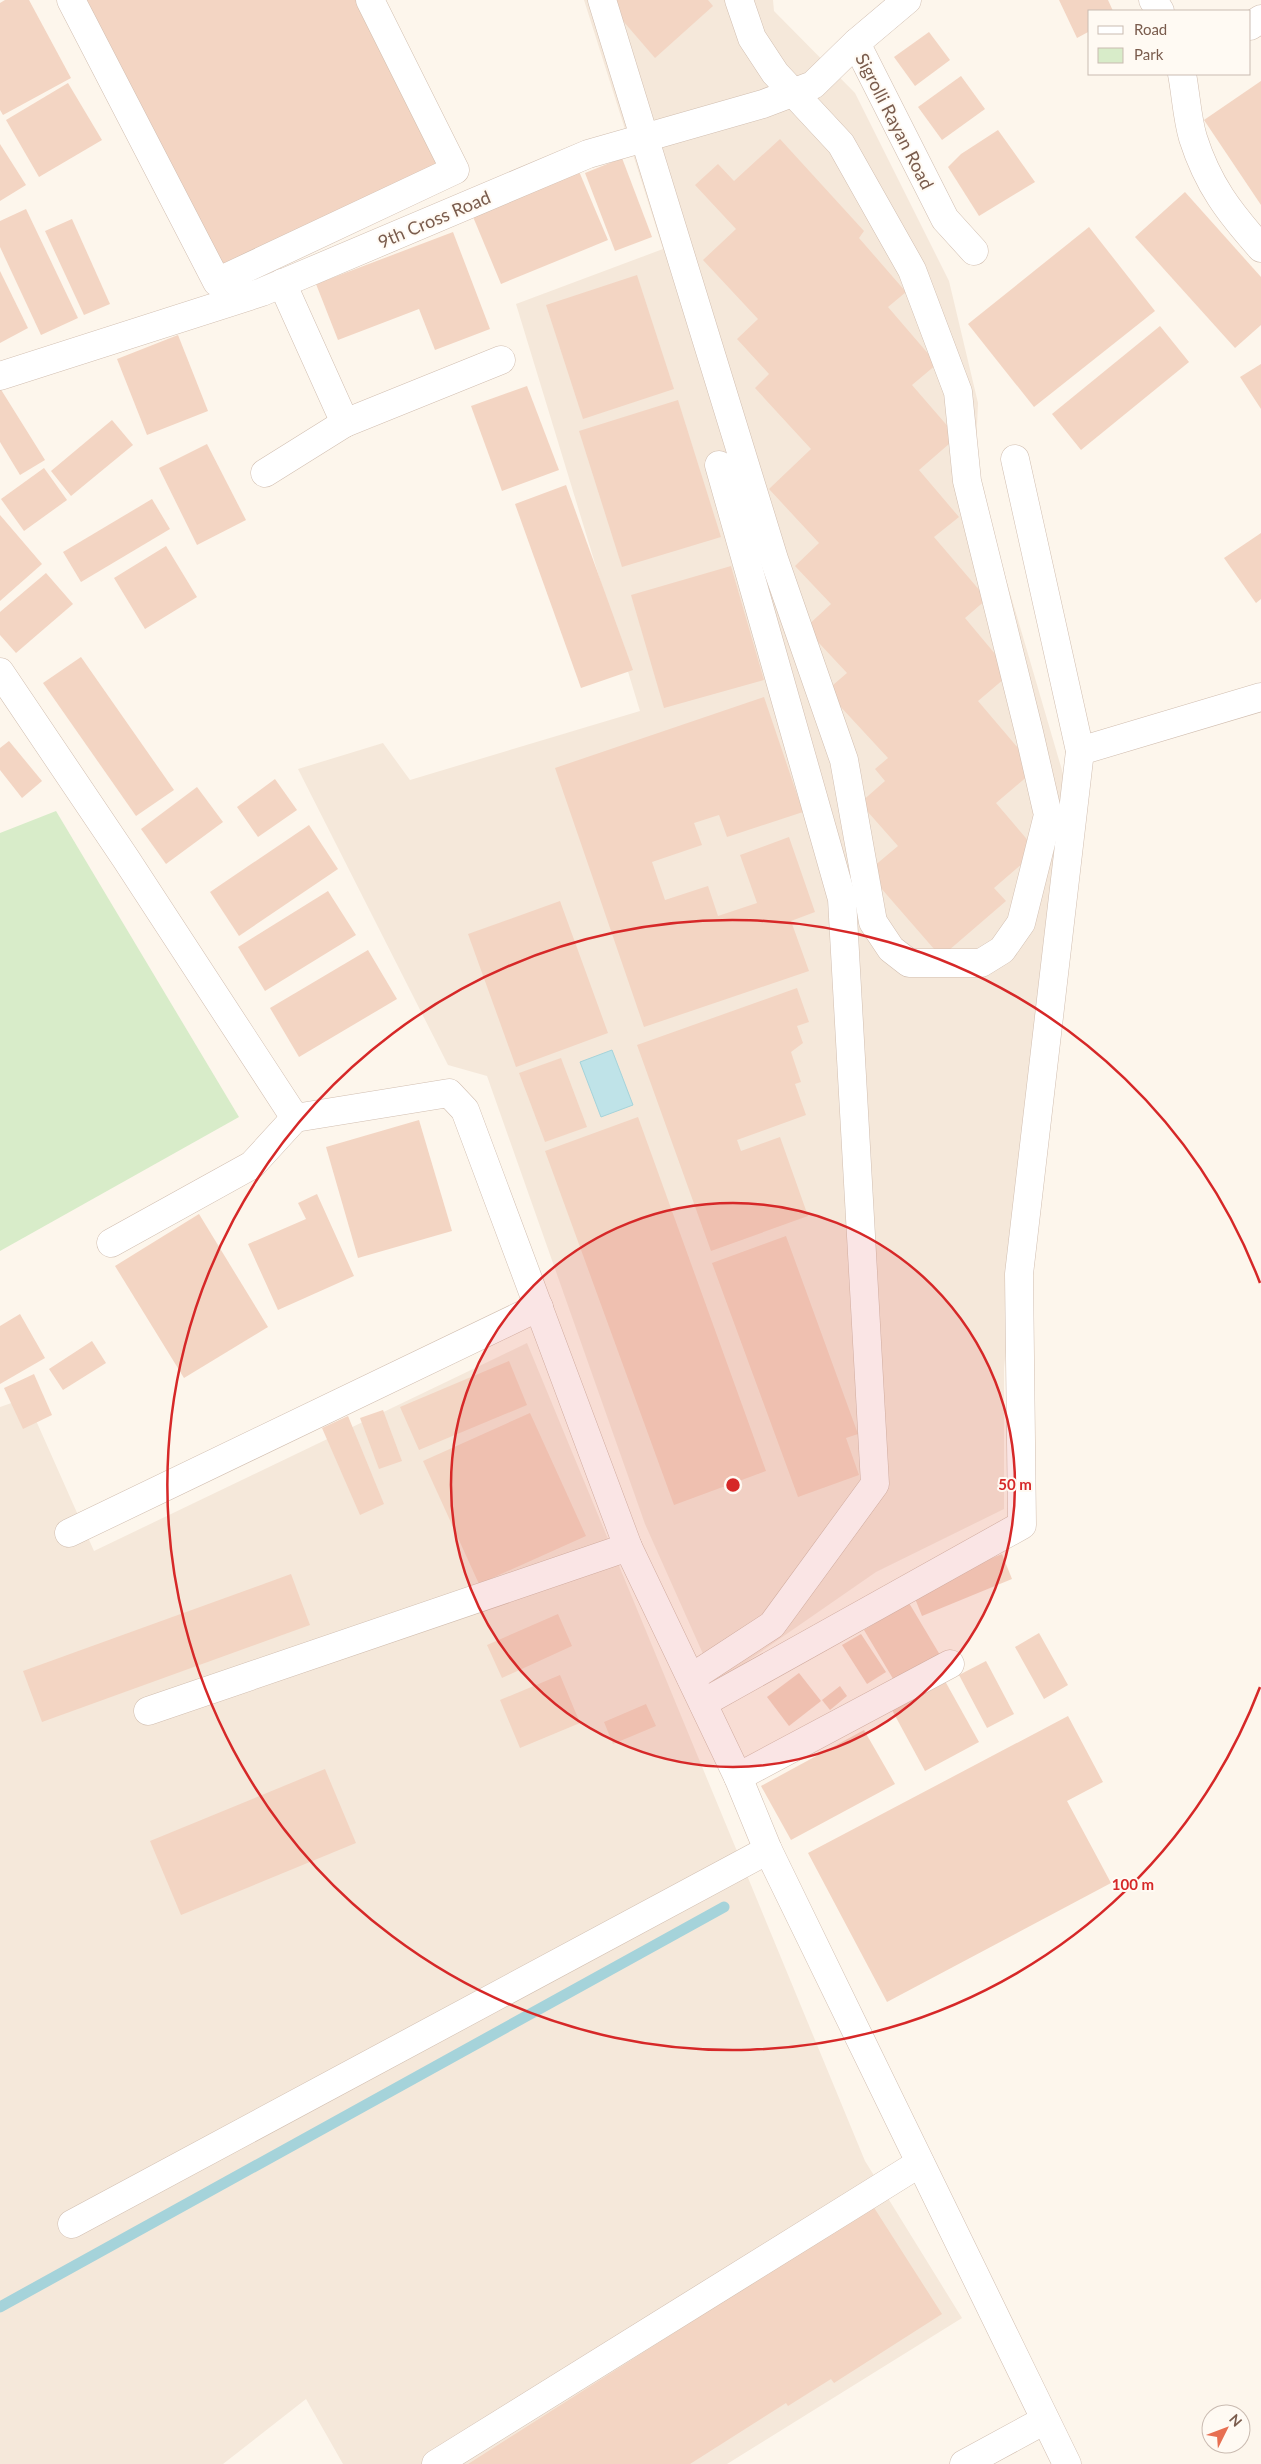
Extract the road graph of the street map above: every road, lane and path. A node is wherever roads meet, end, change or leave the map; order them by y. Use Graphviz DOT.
graph roads {
  1 [pos="71,0"];
  2 [pos="370,0"];
  3 [pos="602,0"];
  4 [pos="739,0"];
  5 [pos="907,0"];
  6 [pos="856,43"];
  7 [pos="1182,75"];
  8 [pos="794,92"];
  9 [pos="645,138"];
  10 [pos="1261,248"];
  11 [pos="974,251"];
  12 [pos="282,283"];
  13 [pos="501,360"];
  14 [pos="0,376"];
  15 [pos="346,423"];
  16 [pos="1015,459"];
  17 [pos="720,465"];
  18 [pos="265,472"];
  19 [pos="0,672"];
  20 [pos="1261,697"];
  21 [pos="1080,751"];
  22 [pos="295,1118"];
  23 [pos="111,1243"];
  24 [pos="539,1307"];
  25 [pos="70,1533"];
  26 [pos="628,1547"];
  27 [pos="950,1664"];
  28 [pos="691,1678"];
  29 [pos="703,1704"];
  30 [pos="148,1711"];
  31 [pos="738,1777"];
  32 [pos="768,1850"];
  33 [pos="920,2163"];
  34 [pos="72,2224"];
  35 [pos="1045,2420"];
  36 [pos="436,2464"];
  37 [pos="964,2464"];
  38 [pos="1067,2464"];
  1 -- 2 [label="street"];
  3 -- 9 [label="street"];
  4 -- 8 [label="street"];
  5 -- 6 [label="street, Sigrolli Rayan Road"];
  6 -- 8 [label="street, 9th Cross Road"];
  6 -- 11 [label="street, Sigrolli Rayan Road"];
  7 -- 10 [label="street"];
  8 -- 9 [label="street, 9th Cross Road"];
  8 -- 9 [label="street"];
  9 -- 12 [label="street, 9th Cross Road"];
  12 -- 14 [label="street, 9th Cross Road"];
  12 -- 15 [label="street"];
  13 -- 15 [label="street"];
  15 -- 18 [label="street"];
  16 -- 21 [label="street"];
  17 -- 28 [label="street"];
  19 -- 22 [label="street"];
  20 -- 21 [label="street"];
  21 -- 29 [label="street"];
  22 -- 23 [label="street"];
  22 -- 24 [label="street"];
  24 -- 25 [label="street"];
  24 -- 26 [label="street"];
  26 -- 28 [label="street"];
  26 -- 30 [label="street"];
  27 -- 31 [label="street"];
  28 -- 29 [label="street"];
  29 -- 31 [label="street"];
  31 -- 32 [label="street"];
  32 -- 33 [label="street"];
  32 -- 34 [label="street"];
  33 -- 35 [label="street"];
  33 -- 36 [label="street"];
  35 -- 37 [label="street"];
  35 -- 38 [label="street"];
}
